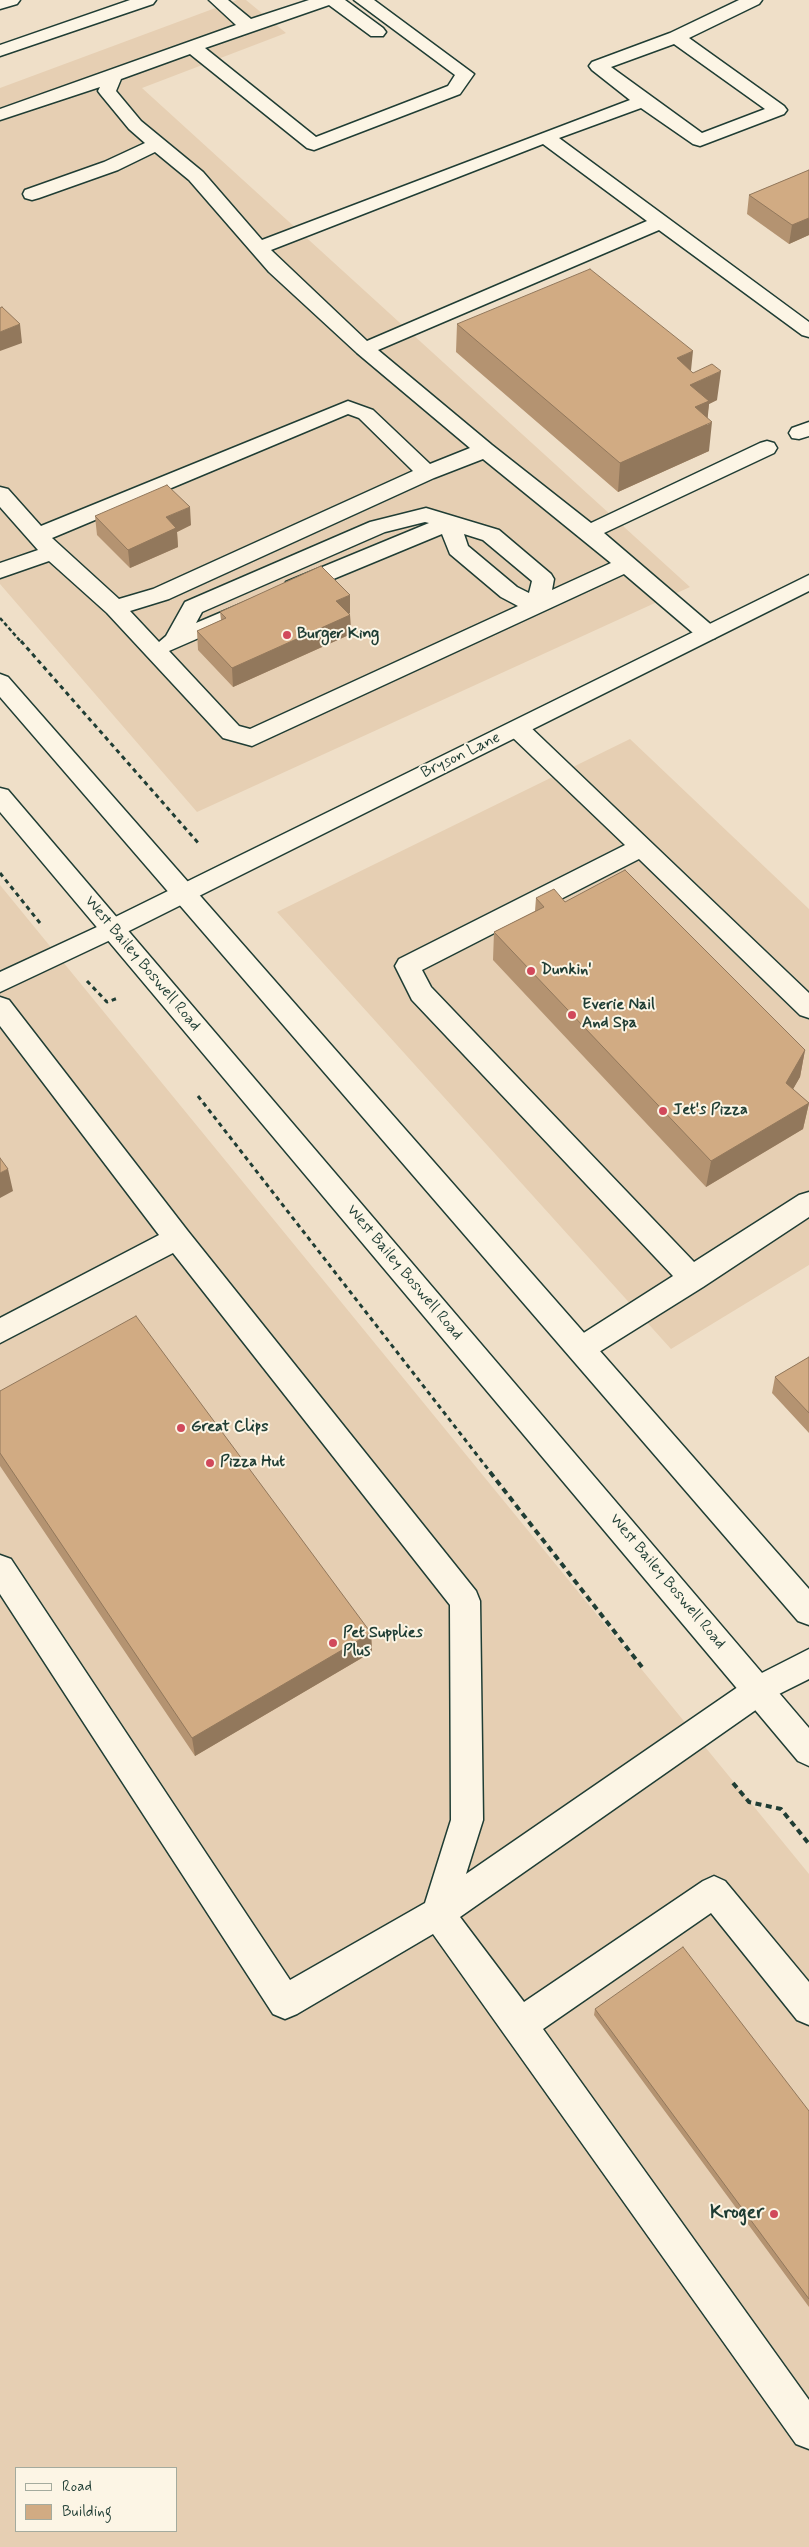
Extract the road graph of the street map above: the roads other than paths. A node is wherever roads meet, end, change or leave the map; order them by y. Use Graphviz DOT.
graph roads {
  1 [pos="11,0"];
  2 [pos="147,0"];
  3 [pos="218,0"];
  4 [pos="326,0"];
  5 [pos="334,0"];
  6 [pos="363,0"];
  7 [pos="753,0"];
  8 [pos="0,4"];
  9 [pos="248,26"];
  10 [pos="676,37"];
  11 [pos="394,45"];
  12 [pos="192,47"];
  13 [pos="0,51"];
  14 [pos="114,76"];
  15 [pos="439,79"];
  16 [pos="454,90"];
  17 [pos="643,101"];
  18 [pos="0,114"];
  19 [pos="545,137"];
  20 [pos="157,144"];
  21 [pos="32,194"];
  22 [pos="660,222"];
  23 [pos="259,248"];
  24 [pos="809,331"];
  25 [pos="364,349"];
  26 [pos="767,448"];
  27 [pos="485,450"];
  28 [pos="427,473"];
  29 [pos="0,494"];
  30 [pos="450,523"];
  31 [pos="589,532"];
  32 [pos="38,536"];
  33 [pos="53,553"];
  34 [pos="627,564"];
  35 [pos="0,571"];
  36 [pos="809,582"];
  37 [pos="537,607"];
  38 [pos="115,608"];
  39 [pos="707,633"];
  40 [pos="154,650"];
  41 [pos="0,682"];
  42 [pos="518,728"];
  43 [pos="0,796"];
  44 [pos="642,847"];
  45 [pos="183,892"];
  46 [pos="112,929"];
  47 [pos="0,983"];
  48 [pos="0,1007"];
  49 [pos="809,1008"];
  50 [pos="809,1203"];
  51 [pos="177,1238"];
  52 [pos="693,1279"];
  53 [pos="0,1331"];
  54 [pos="581,1350"];
  55 [pos="0,1568"];
  56 [pos="809,1611"];
  57 [pos="809,1663"];
  58 [pos="759,1690"];
  59 [pos="809,1750"];
  60 [pos="438,1913"];
  61 [pos="809,2008"];
  62 [pos="520,2025"];
  63 [pos="809,2431"];
  1 -- 8 [label="main road"];
  2 -- 13 [label="main road"];
  3 -- 9 [label="main road"];
  4 -- 9 [label="main road"];
  5 -- 11 [label="main road"];
  6 -- 16 [label="main road"];
  7 -- 10 [label="main road"];
  9 -- 12 [label="main road"];
  10 -- 17 [label="main road"];
  10 -- 17 [label="main road"];
  12 -- 14 [label="main road"];
  12 -- 16 [label="main road"];
  14 -- 18 [label="main road"];
  14 -- 20 [label="main road"];
  15 -- 16 [label="main road"];
  17 -- 19 [label="main road"];
  19 -- 22 [label="main road"];
  19 -- 23 [label="main road"];
  20 -- 21 [label="main road"];
  20 -- 23 [label="main road"];
  22 -- 24 [label="main road"];
  22 -- 25 [label="main road"];
  23 -- 25 [label="main road"];
  25 -- 27 [label="main road"];
  26 -- 31 [label="main road"];
  27 -- 28 [label="main road"];
  27 -- 31 [label="main road"];
  28 -- 32 [label="main road"];
  28 -- 38 [label="main road"];
  29 -- 32 [label="main road"];
  30 -- 37 [label="main road"];
  30 -- 37 [label="main road"];
  30 -- 40 [label="main road"];
  31 -- 34 [label="main road"];
  32 -- 33 [label="main road"];
  33 -- 35 [label="main road"];
  33 -- 38 [label="main road"];
  34 -- 37 [label="main road"];
  34 -- 39 [label="main road"];
  36 -- 39 [label="main road, Bryson Lane"];
  37 -- 40 [label="main road"];
  38 -- 40 [label="main road"];
  39 -- 42 [label="main road, Bryson Lane"];
  41 -- 45 [label="main road"];
  42 -- 44 [label="main road"];
  42 -- 45 [label="main road, Bryson Lane"];
  43 -- 46 [label="main road, West Bailey Boswell Road"];
  44 -- 49 [label="main road"];
  44 -- 52 [label="main road"];
  45 -- 46 [label="main road, Bryson Lane"];
  45 -- 54 [label="main road"];
  46 -- 47 [label="main road, Bryson Lane"];
  46 -- 58 [label="main road, West Bailey Boswell Road"];
  48 -- 51 [label="main road"];
  50 -- 52 [label="main road"];
  51 -- 53 [label="main road"];
  51 -- 60 [label="main road"];
  52 -- 54 [label="main road"];
  54 -- 56 [label="main road"];
  55 -- 60 [label="main road"];
  57 -- 58 [label="main road"];
  58 -- 59 [label="main road, West Bailey Boswell Road"];
  58 -- 60 [label="main road"];
  60 -- 62 [label="main road"];
  61 -- 62 [label="main road"];
  62 -- 63 [label="main road"];
}
